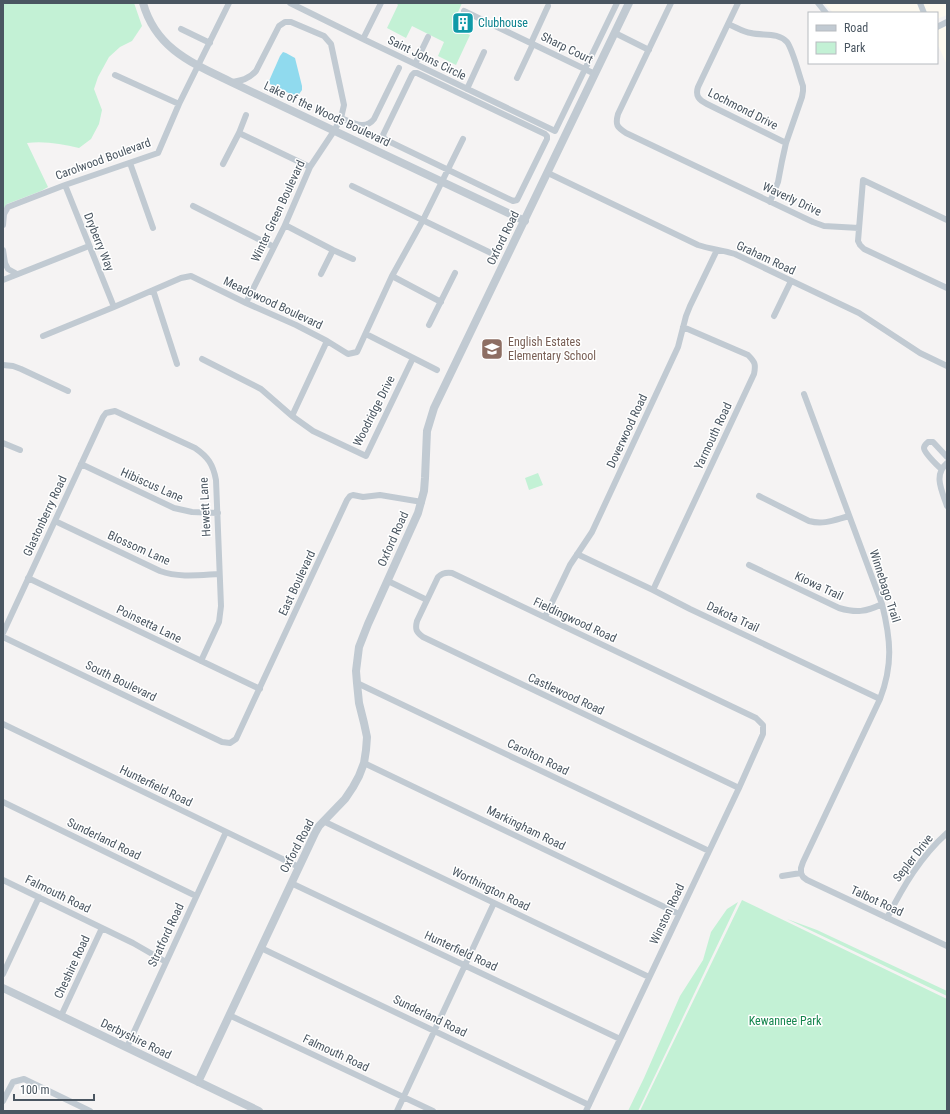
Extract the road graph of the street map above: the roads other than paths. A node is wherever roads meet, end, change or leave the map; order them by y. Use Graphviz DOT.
graph roads {
  1 [pos="143,3"];
  2 [pos="229,3"];
  3 [pos="290,3"];
  4 [pos="380,3"];
  5 [pos="617,3"];
  6 [pos="671,3"];
  7 [pos="738,3"];
  8 [pos="818,3"];
  9 [pos="548,6"];
  10 [pos="628,6"];
  11 [pos="464,11"];
  12 [pos="825,12"];
  13 [pos="947,22"];
  14 [pos="728,24"];
  15 [pos="938,26"];
  16 [pos="181,29"];
  17 [pos="615,33"];
  18 [pos="428,37"];
  19 [pos="363,39"];
  20 [pos="210,43"];
  21 [pos="532,44"];
  22 [pos="649,50"];
  23 [pos="484,52"];
  24 [pos="415,64"];
  25 [pos="198,66"];
  26 [pos="398,68"];
  27 [pos="584,69"];
  28 [pos="595,74"];
  29 [pos="115,75"];
  30 [pos="517,78"];
  31 [pos="231,82"];
  32 [pos="467,89"];
  33 [pos="179,104"];
  34 [pos="246,116"];
  35 [pos="341,118"];
  36 [pos="334,131"];
  37 [pos="555,131"];
  38 [pos="239,132"];
  39 [pos="565,136"];
  40 [pos="463,139"];
  41 [pos="786,143"];
  42 [pos="130,163"];
  43 [pos="223,164"];
  44 [pos="310,167"];
  45 [pos="449,170"];
  46 [pos="548,173"];
  47 [pos="442,182"];
  48 [pos="65,185"];
  49 [pos="352,186"];
  50 [pos="770,202"];
  51 [pos="193,206"];
  52 [pos="424,220"];
  53 [pos="947,220"];
  54 [pos="525,221"];
  55 [pos="285,225"];
  56 [pos="3,226"];
  57 [pos="153,228"];
  58 [pos="859,228"];
  59 [pos="89,246"];
  60 [pos="274,247"];
  61 [pos="3,250"];
  62 [pos="333,250"];
  63 [pos="717,250"];
  64 [pos="491,253"];
  65 [pos="353,259"];
  66 [pos="455,273"];
  67 [pos="17,274"];
  68 [pos="321,274"];
  69 [pos="392,276"];
  70 [pos="3,280"];
  71 [pos="791,281"];
  72 [pos="947,288"];
  73 [pos="153,290"];
  74 [pos="441,302"];
  75 [pos="246,303"];
  76 [pos="114,307"];
  77 [pos="774,316"];
  78 [pos="429,325"];
  79 [pos="683,327"];
  80 [pos="366,334"];
  81 [pos="43,336"];
  82 [pos="327,341"];
  83 [pos="202,358"];
  84 [pos="413,358"];
  85 [pos="177,364"];
  86 [pos="3,365"];
  87 [pos="947,366"];
  88 [pos="437,370"];
  89 [pos="68,392"];
  90 [pos="804,394"];
  91 [pos="110,411"];
  92 [pos="292,416"];
  93 [pos="3,443"];
  94 [pos="20,450"];
  95 [pos="947,457"];
  96 [pos="947,463"];
  97 [pos="81,464"];
  98 [pos="941,469"];
  99 [pos="759,496"];
  100 [pos="422,502"];
  101 [pos="947,506"];
  102 [pos="218,513"];
  103 [pos="849,516"];
  104 [pos="55,521"];
  105 [pos="577,554"];
  106 [pos="749,564"];
  107 [pos="219,574"];
  108 [pos="28,578"];
  109 [pos="388,581"];
  110 [pos="653,590"];
  111 [pos="427,600"];
  112 [pos="882,604"];
  113 [pos="546,618"];
  114 [pos="3,633"];
  115 [pos="3,637"];
  116 [pos="201,661"];
  117 [pos="357,682"];
  118 [pos="260,689"];
  119 [pos="880,699"];
  120 [pos="3,724"];
  121 [pos="763,725"];
  122 [pos="230,743"];
  123 [pos="364,762"];
  124 [pos="739,788"];
  125 [pos="3,802"];
  126 [pos="324,821"];
  127 [pos="226,832"];
  128 [pos="947,833"];
  129 [pos="709,851"];
  130 [pos="299,867"];
  131 [pos="801,873"];
  132 [pos="782,876"];
  133 [pos="3,880"];
  134 [pos="291,883"];
  135 [pos="196,896"];
  136 [pos="39,897"];
  137 [pos="494,903"];
  138 [pos="679,914"];
  139 [pos="887,918"];
  140 [pos="102,928"];
  141 [pos="947,946"];
  142 [pos="261,948"];
  143 [pos="166,962"];
  144 [pos="465,965"];
  145 [pos="3,974"];
  146 [pos="649,977"];
  147 [pos="3,988"];
  148 [pos="229,1015"];
  149 [pos="61,1016"];
  150 [pos="434,1030"];
  151 [pos="620,1039"];
  152 [pos="127,1047"];
  153 [pos="198,1082"];
  154 [pos="403,1097"];
  155 [pos="3,1101"];
  156 [pos="587,1108"];
  157 [pos="90,1111"];
  158 [pos="259,1111"];
  159 [pos="397,1111"];
  160 [pos="433,1111"];
  1 -- 25 [label="street, Lake of the Woods Boulevard"];
  2 -- 20 [label="street, Carolwood Boulevard"];
  3 -- 19 [label="street, Saint Johns Circle"];
  4 -- 19 [label="street"];
  5 -- 10 [label="street"];
  5 -- 27 [label="street"];
  6 -- 22 [label="street"];
  7 -- 14 [label="street, Lochmond Drive"];
  8 -- 12 [label="street"];
  9 -- 21 [label="street"];
  10 -- 17 [label="street, Oxford Road"];
  11 -- 21 [label="street, Sharp Court"];
  13 -- 15 [label="street"];
  14 -- 41 [label="street"];
  14 -- 41 [label="street, Lochmond Drive"];
  16 -- 20 [label="street"];
  17 -- 22 [label="street"];
  17 -- 28 [label="street, Oxford Road"];
  18 -- 24 [label="street"];
  19 -- 24 [label="street, Saint Johns Circle"];
  20 -- 25 [label="street, Carolwood Boulevard"];
  21 -- 27 [label="street, Sharp Court"];
  21 -- 30 [label="street"];
  22 -- 50 [label="street, Waverly Drive"];
  23 -- 32 [label="street"];
  24 -- 32 [label="street, Saint Johns Circle"];
  25 -- 31 [label="street, Lake of the Woods Boulevard"];
  25 -- 33 [label="street, Carolwood Boulevard"];
  26 -- 35 [label="street"];
  27 -- 28 [label="street, Sharp Court"];
  27 -- 37 [label="street"];
  28 -- 39 [label="street, Oxford Road"];
  29 -- 33 [label="street"];
  31 -- 35 [label="street"];
  31 -- 36 [label="street, Lake of the Woods Boulevard"];
  32 -- 37 [label="street, Saint Johns Circle"];
  33 -- 42 [label="street, Carolwood Boulevard"];
  34 -- 38 [label="street"];
  35 -- 36 [label="street, Winter Green Boulevard"];
  36 -- 44 [label="street, Winter Green Boulevard"];
  36 -- 47 [label="street, Lake of the Woods Boulevard"];
  37 -- 39 [label="street, Saint Johns Circle"];
  38 -- 43 [label="street"];
  38 -- 44 [label="street"];
  39 -- 46 [label="street, Oxford Road"];
  40 -- 45 [label="street, Meadowood Boulevard"];
  41 -- 50 [label="street"];
  42 -- 48 [label="street, Carolwood Boulevard"];
  42 -- 57 [label="street"];
  44 -- 55 [label="street, Winter Green Boulevard"];
  45 -- 45 [label="street"];
  45 -- 47 [label="street, Meadowood Boulevard"];
  46 -- 54 [label="street, Oxford Road"];
  46 -- 63 [label="street, Graham Road"];
  47 -- 52 [label="street, Meadowood Boulevard"];
  47 -- 54 [label="street, Lake of the Woods Boulevard"];
  48 -- 56 [label="street, Carolwood Boulevard"];
  48 -- 59 [label="street, Dryberry Way"];
  49 -- 52 [label="street"];
  50 -- 58 [label="street, Waverly Drive"];
  51 -- 60 [label="street"];
  52 -- 64 [label="street"];
  52 -- 69 [label="street, Meadowood Boulevard"];
  53 -- 58 [label="street"];
  54 -- 100 [label="street, Oxford Road"];
  55 -- 60 [label="street, Winter Green Boulevard"];
  55 -- 62 [label="street"];
  58 -- 72 [label="street"];
  59 -- 67 [label="street"];
  59 -- 76 [label="street, Dryberry Way"];
  60 -- 75 [label="street, Winter Green Boulevard"];
  61 -- 67 [label="street"];
  62 -- 65 [label="street"];
  62 -- 68 [label="street"];
  63 -- 71 [label="street, Graham Road"];
  63 -- 79 [label="street, Doverwood Road"];
  66 -- 74 [label="street"];
  67 -- 70 [label="street"];
  69 -- 74 [label="street"];
  69 -- 80 [label="street, Meadowood Boulevard"];
  71 -- 77 [label="street"];
  71 -- 87 [label="street, Graham Road"];
  73 -- 75 [label="street, Meadowood Boulevard"];
  73 -- 76 [label="street, Meadowood Boulevard"];
  73 -- 85 [label="street"];
  74 -- 78 [label="street"];
  75 -- 82 [label="street, Meadowood Boulevard"];
  76 -- 81 [label="street, Meadowood Boulevard"];
  79 -- 105 [label="street, Doverwood Road"];
  79 -- 110 [label="street, Yarmouth Road"];
  80 -- 82 [label="street, Meadowood Boulevard"];
  80 -- 84 [label="street"];
  82 -- 92 [label="street"];
  83 -- 92 [label="street, Woodridge Drive"];
  84 -- 88 [label="street"];
  84 -- 92 [label="street, Woodridge Drive"];
  86 -- 89 [label="street"];
  90 -- 103 [label="street, Winnebago Trail"];
  91 -- 97 [label="street, Glastonberry Road"];
  91 -- 102 [label="street, Hewett Lane"];
  93 -- 94 [label="street"];
  95 -- 98 [label="street"];
  96 -- 98 [label="street"];
  97 -- 102 [label="street, Hibiscus Lane"];
  97 -- 104 [label="street, Glastonberry Road"];
  98 -- 101 [label="street"];
  99 -- 103 [label="street"];
  100 -- 109 [label="street, Oxford Road"];
  100 -- 118 [label="street, East Boulevard"];
  102 -- 107 [label="street, Hewett Lane"];
  103 -- 112 [label="street, Winnebago Trail"];
  104 -- 107 [label="street, Blossom Lane"];
  104 -- 108 [label="street, Glastonberry Road"];
  105 -- 110 [label="street, Dakota Trail"];
  105 -- 113 [label="street, Doverwood Road"];
  106 -- 112 [label="street, Kiowa Trail"];
  107 -- 116 [label="street, Hewett Lane"];
  108 -- 114 [label="street, Glastonberry Road"];
  108 -- 116 [label="street, Poinsetta Lane"];
  109 -- 111 [label="street"];
  109 -- 117 [label="street, Oxford Road"];
  110 -- 119 [label="street, Dakota Trail"];
  111 -- 113 [label="street, Fieldingwood Road"];
  111 -- 124 [label="street, Castlewood Road"];
  112 -- 119 [label="street, Winnebago Trail"];
  113 -- 121 [label="street, Fieldingwood Road"];
  115 -- 122 [label="street, South Boulevard"];
  116 -- 118 [label="street, Poinsetta Lane"];
  117 -- 123 [label="street, Oxford Road"];
  117 -- 129 [label="street, Carolton Road"];
  118 -- 122 [label="street, East Boulevard"];
  119 -- 131 [label="street, Winnebago Trail"];
  120 -- 127 [label="street, Hunterfield Road"];
  121 -- 124 [label="street, Winston Road"];
  123 -- 126 [label="street, Oxford Road"];
  123 -- 138 [label="street, Markingham Road"];
  124 -- 129 [label="street, Winston Road"];
  125 -- 135 [label="street, Sunderland Road"];
  126 -- 130 [label="street, Oxford Road"];
  126 -- 137 [label="street, Worthington Road"];
  127 -- 130 [label="street, Hunterfield Road"];
  127 -- 135 [label="street, Stratford Road"];
  128 -- 139 [label="street, Sepler Drive"];
  129 -- 138 [label="street, Winston Road"];
  130 -- 134 [label="street, Oxford Road"];
  131 -- 132 [label="street"];
  131 -- 139 [label="street, Talbot Road"];
  133 -- 136 [label="street, Falmouth Road"];
  134 -- 142 [label="street, Oxford Road"];
  134 -- 144 [label="street, Hunterfield Road"];
  135 -- 143 [label="street, Stratford Road"];
  136 -- 140 [label="street, Falmouth Road"];
  136 -- 145 [label="street"];
  137 -- 144 [label="street"];
  137 -- 146 [label="street, Worthington Road"];
  138 -- 146 [label="street, Winston Road"];
  139 -- 141 [label="street, Talbot Road"];
  140 -- 143 [label="street, Falmouth Road"];
  140 -- 149 [label="street, Cheshire Road"];
  142 -- 148 [label="street, Oxford Road"];
  142 -- 150 [label="street, Sunderland Road"];
  143 -- 152 [label="street, Stratford Road"];
  144 -- 150 [label="street"];
  144 -- 151 [label="street, Hunterfield Road"];
  146 -- 151 [label="street, Winston Road"];
  147 -- 149 [label="street, Derbyshire Road"];
  148 -- 153 [label="street, Oxford Road"];
  148 -- 154 [label="street, Falmouth Road"];
  149 -- 152 [label="street, Derbyshire Road"];
  150 -- 154 [label="street"];
  150 -- 156 [label="street, Sunderland Road"];
  151 -- 156 [label="street, Winston Road"];
  152 -- 153 [label="street, Derbyshire Road"];
  153 -- 158 [label="street, Derbyshire Road"];
  154 -- 159 [label="street"];
  154 -- 160 [label="street, Falmouth Road"];
  155 -- 157 [label="street"];
}
